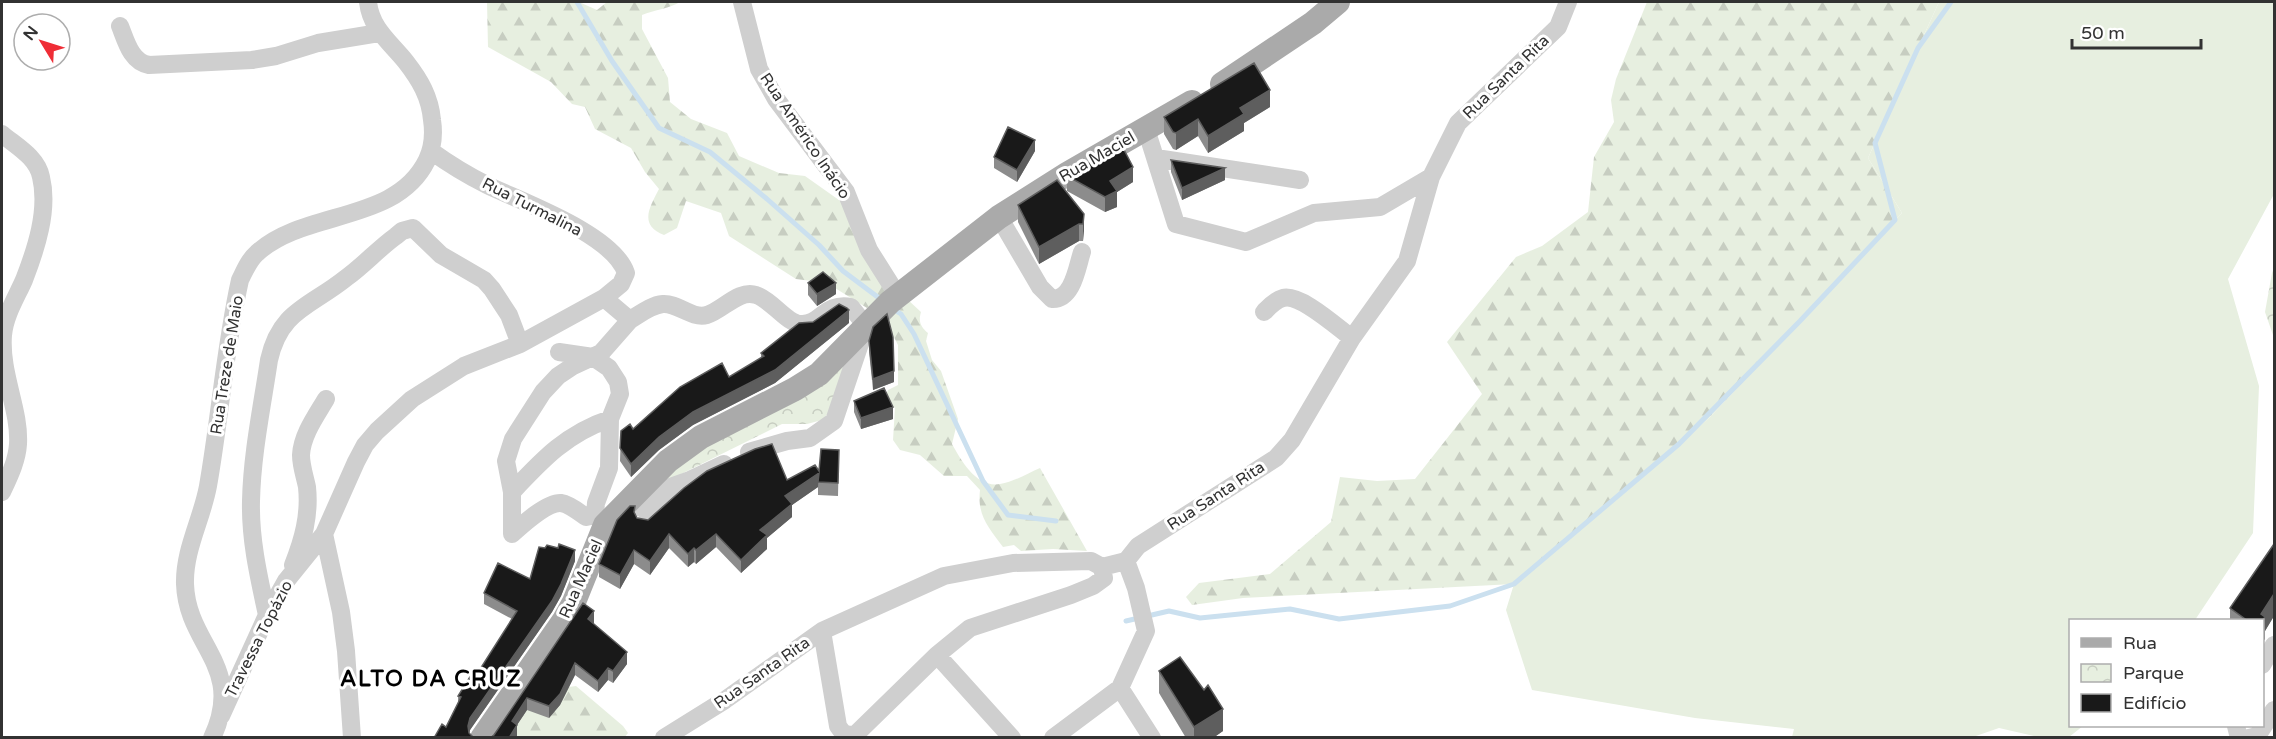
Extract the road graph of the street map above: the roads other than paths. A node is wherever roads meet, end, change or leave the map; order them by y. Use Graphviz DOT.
graph roads {
  1 [pos="368,2"];
  2 [pos="742,2"];
  3 [pos="1338,2"];
  4 [pos="1568,2"];
  5 [pos="120,26"];
  6 [pos="379,33"];
  7 [pos="1146,129"];
  8 [pos="2,134"];
  9 [pos="431,151"];
  10 [pos="1156,158"];
  11 [pos="1431,177"];
  12 [pos="1300,180"];
  13 [pos="999,217"];
  14 [pos="1082,252"];
  15 [pos="604,298"];
  16 [pos="882,310"];
  17 [pos="1264,312"];
  18 [pos="630,320"];
  19 [pos="2,335"];
  20 [pos="1352,338"];
  21 [pos="520,344"];
  22 [pos="559,352"];
  23 [pos="593,357"];
  24 [pos="326,399"];
  25 [pos="610,419"];
  26 [pos="690,480"];
  27 [pos="2,492"];
  28 [pos="512,492"];
  29 [pos="606,517"];
  30 [pos="645,523"];
  31 [pos="324,534"];
  32 [pos="1126,561"];
  33 [pos="1102,567"];
  34 [pos="286,581"];
  35 [pos="267,615"];
  36 [pos="822,631"];
  37 [pos="2274,645"];
  38 [pos="938,655"];
  39 [pos="2264,661"];
  40 [pos="1120,688"];
  41 [pos="2274,710"];
  42 [pos="220,716"];
  43 [pos="2264,725"];
  44 [pos="2263,727"];
  45 [pos="212,738"];
  46 [pos="352,738"];
  47 [pos="482,738"];
  48 [pos="664,738"];
  49 [pos="1012,738"];
  50 [pos="1053,738"];
  51 [pos="1152,738"];
  52 [pos="2249,738"];
  1 -- 6 [label="street, Rua Treze de Maio"];
  2 -- 16 [label="street, Rua Américo Inácio"];
  3 -- 7 [label="main road, Rua Maciel"];
  4 -- 11 [label="street, Rua Santa Rita"];
  5 -- 6 [label="street"];
  6 -- 9 [label="street, Rua Treze de Maio"];
  7 -- 10 [label="street"];
  7 -- 13 [label="main road, Rua Maciel"];
  8 -- 19 [label="street"];
  9 -- 15 [label="street, Rua Turmalina"];
  9 -- 42 [label="street, Rua Treze de Maio"];
  10 -- 11 [label="street"];
  10 -- 12 [label="street"];
  11 -- 20 [label="street, Rua Santa Rita"];
  13 -- 14 [label="street"];
  13 -- 16 [label="main road, Rua Maciel"];
  15 -- 18 [label="street"];
  15 -- 21 [label="street, Travessa Topázio"];
  16 -- 18 [label="street"];
  16 -- 26 [label="street"];
  16 -- 29 [label="main road, Rua Maciel"];
  17 -- 20 [label="street"];
  18 -- 23 [label="street"];
  19 -- 27 [label="street"];
  20 -- 32 [label="street, Rua Santa Rita"];
  21 -- 31 [label="street, Travessa Topázio"];
  21 -- 35 [label="street"];
  22 -- 23 [label="street"];
  23 -- 25 [label="street"];
  23 -- 28 [label="street"];
  24 -- 34 [label="street"];
  25 -- 28 [label="street"];
  25 -- 29 [label="street"];
  26 -- 29 [label="street"];
  26 -- 30 [label="street"];
  28 -- 29 [label="street"];
  29 -- 47 [label="main road, Rua Maciel"];
  31 -- 34 [label="street, Travessa Topázio"];
  31 -- 46 [label="street"];
  32 -- 33 [label="street, Rua Santa Rita"];
  32 -- 40 [label="street"];
  33 -- 36 [label="street, Rua Santa Rita"];
  33 -- 38 [label="street"];
  34 -- 35 [label="street, Travessa Topázio"];
  35 -- 42 [label="street, Travessa Topázio"];
  36 -- 38 [label="street"];
  36 -- 48 [label="street, Rua Santa Rita"];
  37 -- 39 [label="street"];
  38 -- 49 [label="street"];
  40 -- 50 [label="street"];
  40 -- 51 [label="street"];
  41 -- 43 [label="street"];
  42 -- 45 [label="street, Rua Treze de Maio"];
  44 -- 52 [label="street"];
}
